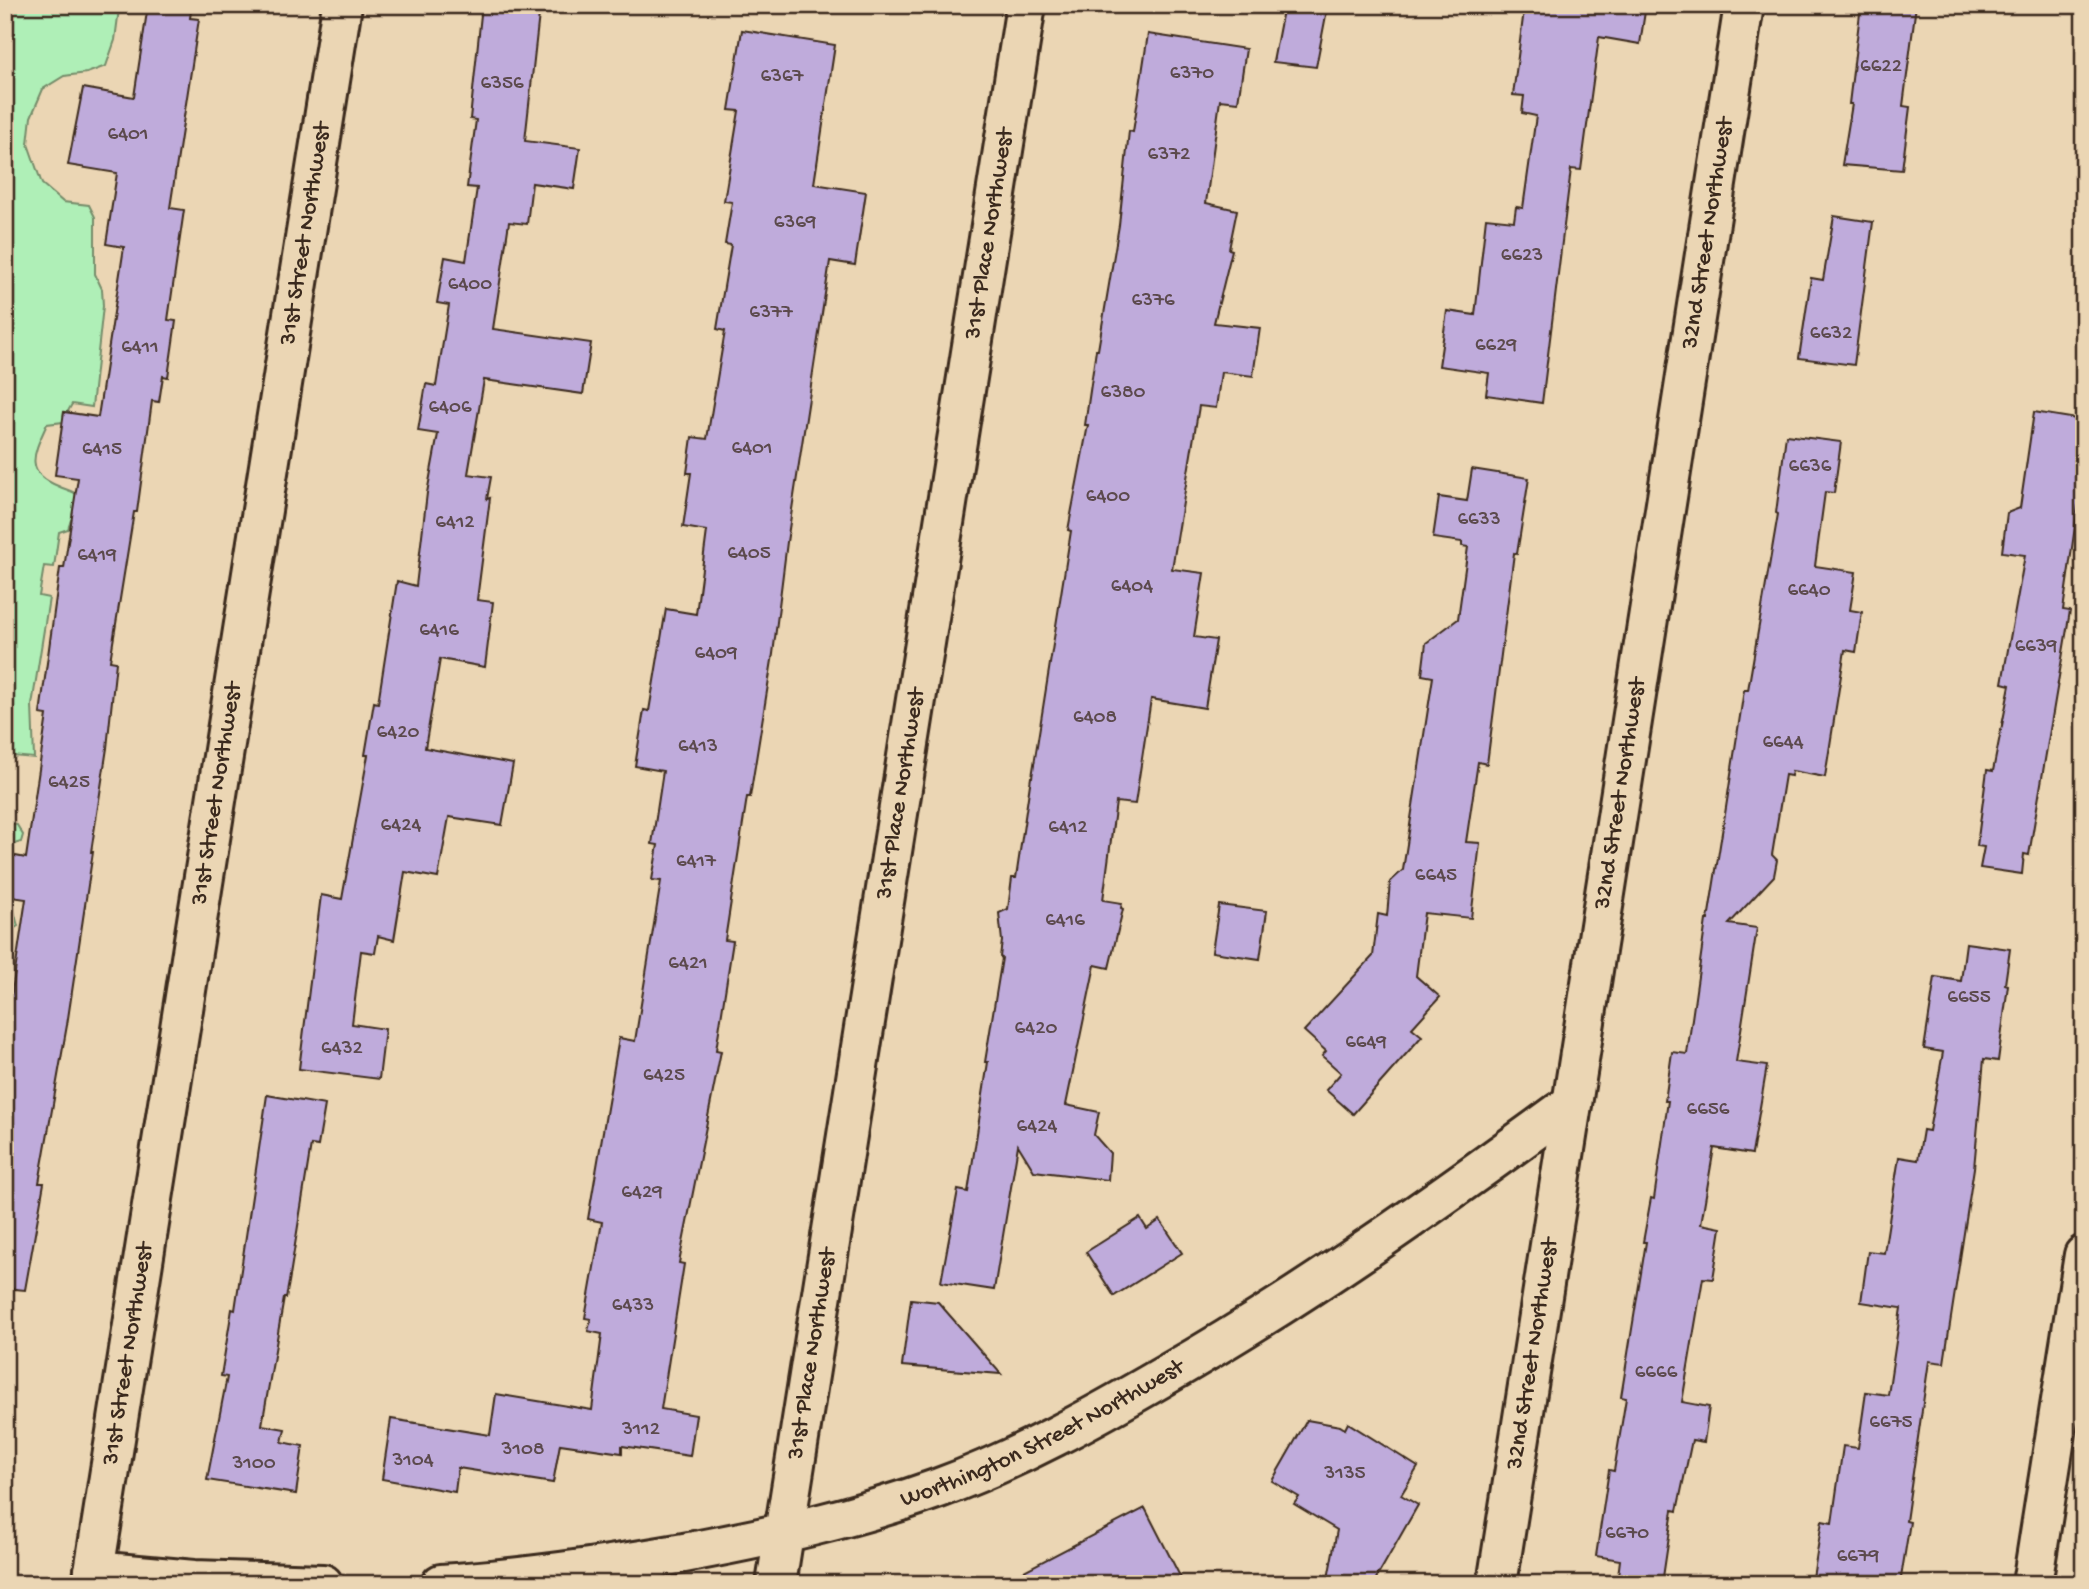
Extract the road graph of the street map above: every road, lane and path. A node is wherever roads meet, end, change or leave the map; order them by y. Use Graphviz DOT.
graph roads {
  1 [pos="342,5"];
  2 [pos="1026,5"];
  3 [pos="1744,5"];
  4 [pos="1572,1103"];
  5 [pos="2084,1255"];
  6 [pos="784,1534"];
  7 [pos="93,1578"];
  8 [pos="323,1584"];
  9 [pos="441,1584"];
  10 [pos="776,1584"];
  11 [pos="1497,1584"];
  12 [pos="2032,1584"];
  1 -- 7 [label="street, 31st Street Northwest"];
  2 -- 6 [label="street, 31st Place Northwest"];
  3 -- 4 [label="street, 32nd Street Northwest"];
  4 -- 6 [label="street, Worthington Street Northwest"];
  4 -- 11 [label="street, 32nd Street Northwest"];
  5 -- 12 [label="street"];
  6 -- 9 [label="street, Worthington Street Northwest"];
  6 -- 10 [label="street, 31st Place Northwest"];
  7 -- 8 [label="street"];
}
